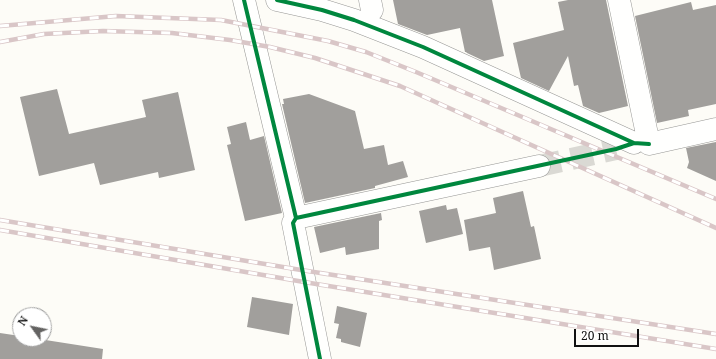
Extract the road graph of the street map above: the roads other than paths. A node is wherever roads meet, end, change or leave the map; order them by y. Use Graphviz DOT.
graph roads {
  1 [pos="244,0"];
  2 [pos="277,0"];
  3 [pos="618,0"];
  4 [pos="716,129"];
  5 [pos="633,146"];
  6 [pos="539,166"];
  7 [pos="296,218"];
  8 [pos="320,359"];
  1 -- 7 [label="street"];
  2 -- 5 [label="street"];
  3 -- 5 [label="street"];
  4 -- 5 [label="street"];
  6 -- 7 [label="street"];
  7 -- 8 [label="street"];
}
